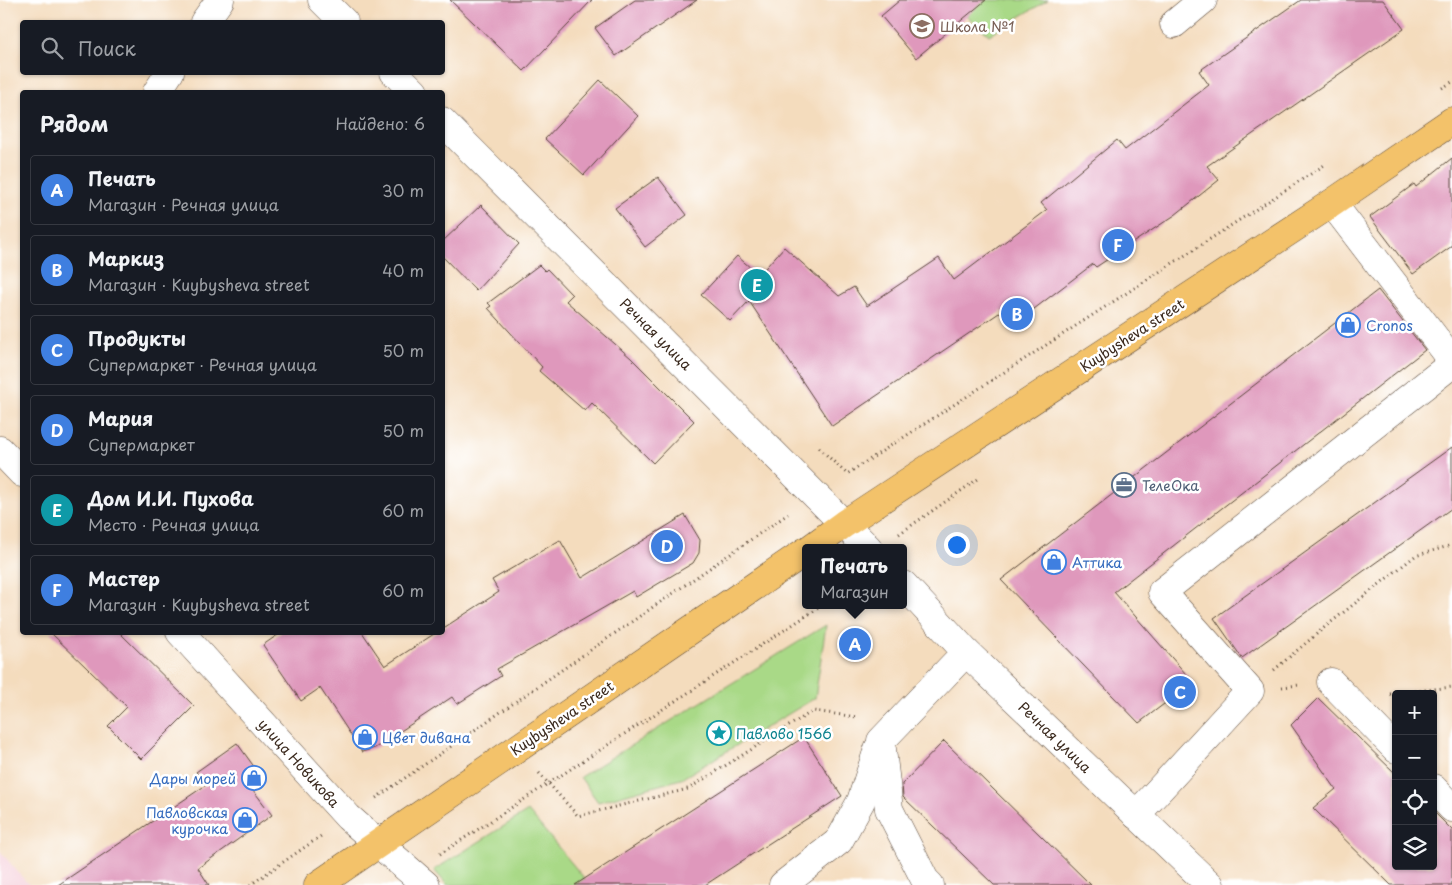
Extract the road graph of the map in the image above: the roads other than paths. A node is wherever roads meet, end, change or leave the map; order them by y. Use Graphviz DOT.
graph roads {
  1 [pos="220,0"];
  2 [pos="322,0"];
  3 [pos="1203,0"];
  4 [pos="205,20"];
  5 [pos="342,20"];
  6 [pos="1174,24"];
  7 [pos="168,75"];
  8 [pos="397,75"];
  9 [pos="157,90"];
  10 [pos="412,90"];
  11 [pos="1452,121"];
  12 [pos="445,124"];
  13 [pos="1332,203"];
  14 [pos="1452,360"];
  15 [pos="1452,364"];
  16 [pos="0,450"];
  17 [pos="20,471"];
  18 [pos="844,524"];
  19 [pos="816,544"];
  20 [pos="864,544"];
  21 [pos="802,555"];
  22 [pos="907,588"];
  23 [pos="183,635"];
  24 [pos="966,652"];
  25 [pos="1331,682"];
  26 [pos="890,732"];
  27 [pos="1392,745"];
  28 [pos="1437,792"];
  29 [pos="1452,808"];
  30 [pos="1136,815"];
  31 [pos="378,844"];
  32 [pos="419,879"];
  33 [pos="318,885"];
  34 [pos="783,885"];
  35 [pos="930,885"];
  36 [pos="1210,885"];
  1 -- 4 [label="street"];
  2 -- 5 [label="street"];
  3 -- 6 [label="street"];
  7 -- 9 [label="street"];
  8 -- 10 [label="street"];
  11 -- 13 [label="main road, Kuybysheva street"];
  12 -- 18 [label="street, Речная улица"];
  13 -- 14 [label="street"];
  13 -- 18 [label="main road, Kuybysheva street"];
  15 -- 30 [label="street"];
  16 -- 17 [label="street"];
  18 -- 19 [label="main road, Kuybysheva street"];
  18 -- 20 [label="street, Речная улица"];
  21 -- 31 [label="main road, Kuybysheva street"];
  22 -- 24 [label="street, Речная улица"];
  23 -- 31 [label="street, улица Новикова"];
  24 -- 26 [label="street"];
  24 -- 30 [label="street, Речная улица"];
  25 -- 27 [label="street"];
  26 -- 34 [label="street"];
  26 -- 35 [label="street"];
  28 -- 29 [label="street"];
  30 -- 36 [label="street, Речная улица"];
  31 -- 32 [label="street, улица Новикова"];
  31 -- 33 [label="main road, Kuybysheva street"];
}
